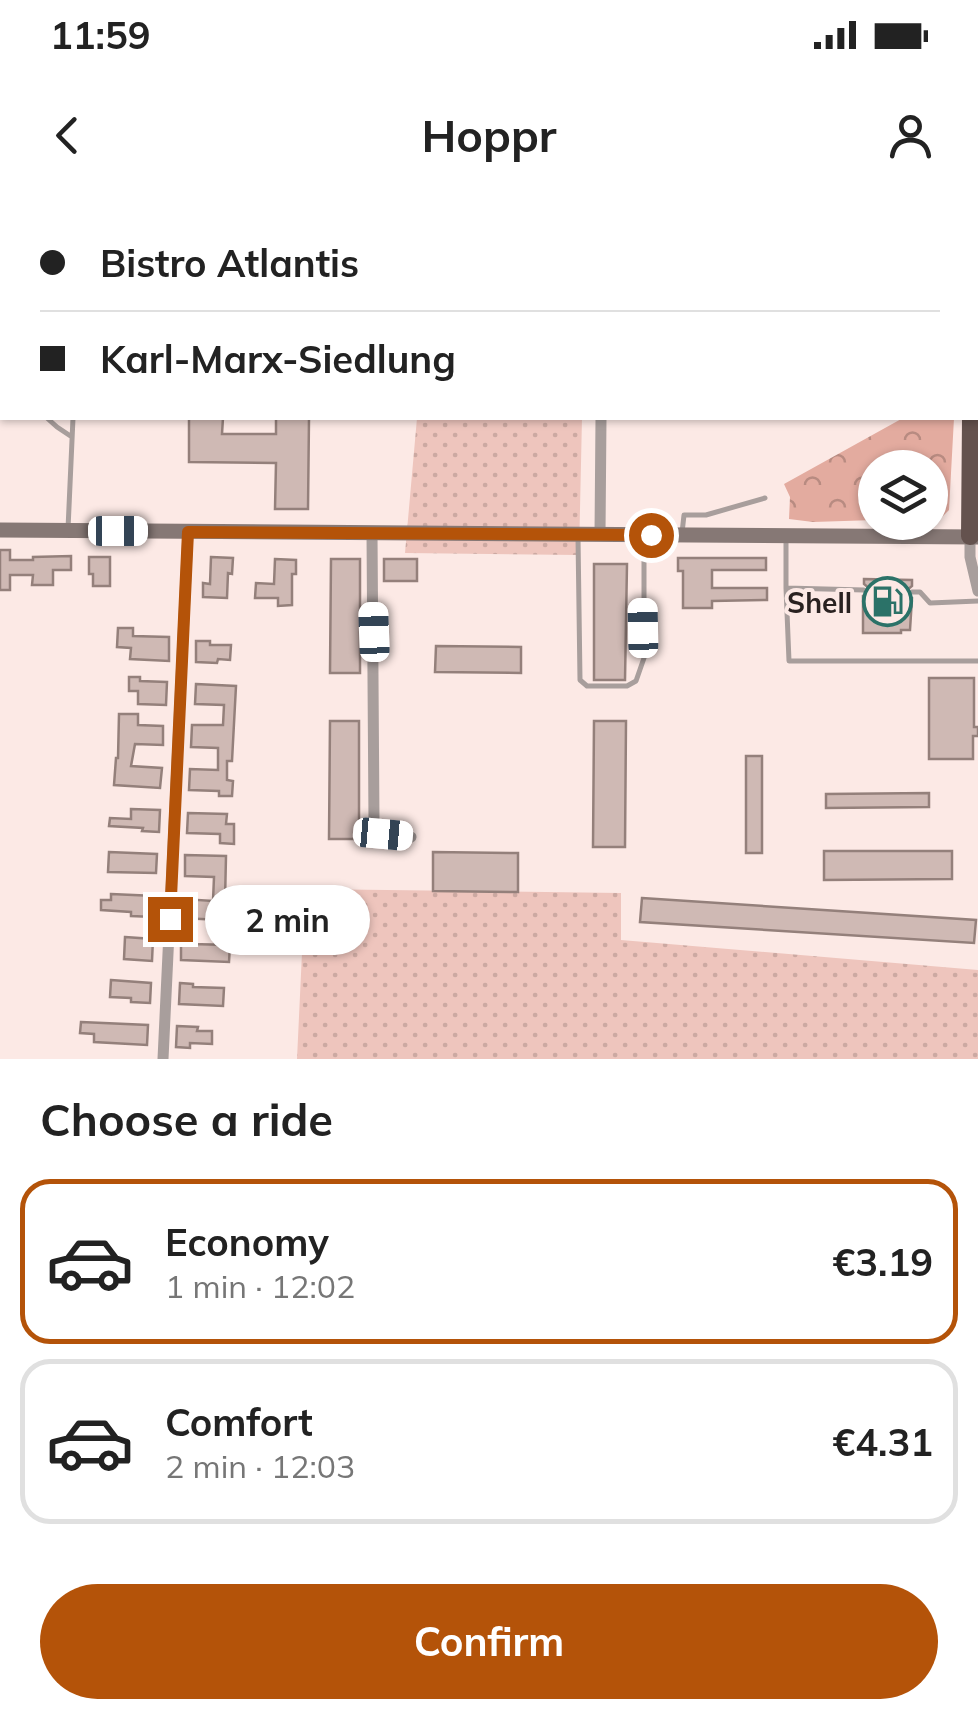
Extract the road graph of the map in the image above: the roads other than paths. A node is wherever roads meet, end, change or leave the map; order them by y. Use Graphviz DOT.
graph roads {
  1 [pos="49,420"];
  2 [pos="72,420"];
  3 [pos="601,420"];
  4 [pos="971,420"];
  5 [pos="72,437"];
  6 [pos="765,498"];
  7 [pos="0,530"];
  8 [pos="68,531"];
  9 [pos="188,532"];
  10 [pos="372,533"];
  11 [pos="578,534"];
  12 [pos="600,534"];
  13 [pos="651,535"];
  14 [pos="682,535"];
  15 [pos="786,536"];
  16 [pos="974,536"];
  17 [pos="786,588"];
  18 [pos="864,590"];
  19 [pos="978,591"];
  20 [pos="912,592"];
  21 [pos="978,601"];
  22 [pos="978,660"];
  23 [pos="412,837"];
  24 [pos="163,1059"];
  1 -- 5 [label="lane"];
  2 -- 5 [label="lane"];
  3 -- 12 [label="street"];
  4 -- 16 [label="highway"];
  5 -- 8 [label="lane"];
  6 -- 14 [label="lane"];
  7 -- 8 [label="main road"];
  8 -- 9 [label="main road"];
  9 -- 10 [label="main road"];
  9 -- 24 [label="street"];
  10 -- 11 [label="main road"];
  10 -- 23 [label="street"];
  11 -- 12 [label="main road"];
  11 -- 13 [label="lane"];
  12 -- 13 [label="main road"];
  13 -- 14 [label="main road"];
  14 -- 15 [label="main road"];
  15 -- 16 [label="main road"];
  15 -- 17 [label="lane"];
  16 -- 19 [label="street"];
  17 -- 18 [label="lane"];
  17 -- 22 [label="lane"];
  20 -- 21 [label="lane"];
}
